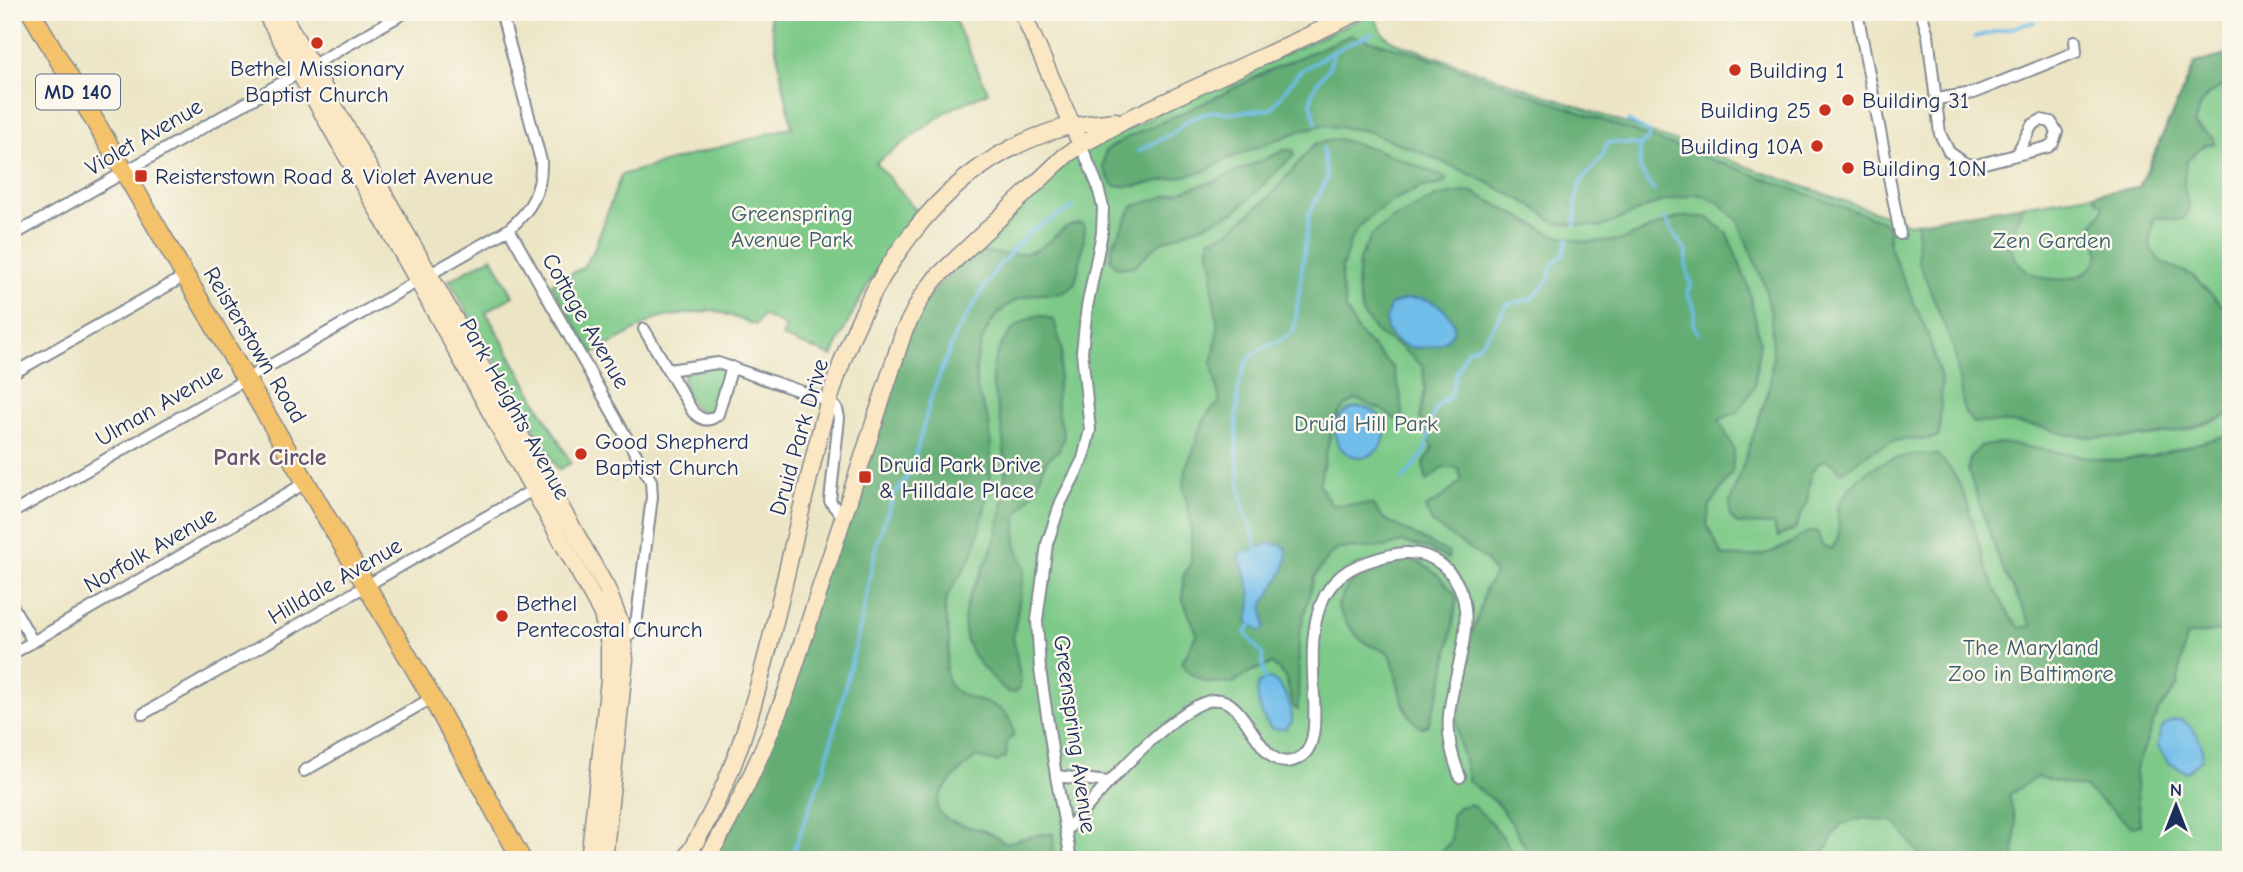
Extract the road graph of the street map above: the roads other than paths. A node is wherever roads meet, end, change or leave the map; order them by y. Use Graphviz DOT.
graph roads {
  1 [pos="31,12"];
  2 [pos="265,12"];
  3 [pos="281,12"];
  4 [pos="406,12"];
  5 [pos="501,12"];
  6 [pos="1022,12"];
  7 [pos="1359,12"];
  8 [pos="1857,12"];
  9 [pos="1921,12"];
  10 [pos="2075,41"];
  11 [pos="305,69"];
  12 [pos="1937,99"];
  13 [pos="1126,120"];
  14 [pos="1073,126"];
  15 [pos="1081,145"];
  16 [pos="2017,154"];
  17 [pos="125,172"];
  18 [pos="509,229"];
  19 [pos="1900,233"];
  20 [pos="12,236"];
  21 [pos="186,276"];
  22 [pos="423,278"];
  23 [pos="644,329"];
  24 [pos="732,368"];
  25 [pos="668,369"];
  26 [pos="12,374"];
  27 [pos="247,379"];
  28 [pos="829,401"];
  29 [pos="307,482"];
  30 [pos="540,486"];
  31 [pos="12,513"];
  32 [pos="845,516"];
  33 [pos="368,587"];
  34 [pos="12,605"];
  35 [pos="33,642"];
  36 [pos="616,643"];
  37 [pos="12,654"];
  38 [pos="432,698"];
  39 [pos="143,714"];
  40 [pos="304,772"];
  41 [pos="1056,776"];
  42 [pos="1460,777"];
  43 [pos="1108,782"];
  44 [pos="1066,831"];
  45 [pos="523,857"];
  46 [pos="589,860"];
  47 [pos="604,860"];
  48 [pos="685,860"];
  49 [pos="705,860"];
  50 [pos="1071,860"];
  1 -- 17 [label="main road, Reisterstown Road / MD 140"];
  2 -- 11 [label="main road, Park Heights Avenue"];
  3 -- 11 [label="main road, Park Heights Avenue"];
  4 -- 11 [label="street, Violet Avenue"];
  5 -- 18 [label="street"];
  6 -- 14 [label="main road, Greenspring Avenue"];
  7 -- 13 [label="main road, Druid Park Drive"];
  8 -- 19 [label="street"];
  9 -- 12 [label="street"];
  10 -- 12 [label="street"];
  11 -- 17 [label="street, Violet Avenue"];
  11 -- 22 [label="main road, Park Heights Avenue"];
  12 -- 16 [label="street"];
  13 -- 14 [label="main road, Druid Park Drive"];
  13 -- 15 [label="main road, Druid Park Drive"];
  14 -- 15 [label="main road, Greenspring Avenue"];
  14 -- 28 [label="main road, Druid Park Drive"];
  15 -- 32 [label="main road, Druid Park Drive"];
  15 -- 41 [label="street, Greenspring Avenue"];
  17 -- 20 [label="street, Violet Avenue"];
  17 -- 21 [label="main road, Reisterstown Road / MD 140"];
  18 -- 22 [label="street, Ulman Avenue"];
  18 -- 36 [label="street, Cottage Avenue"];
  21 -- 26 [label="street"];
  21 -- 27 [label="main road, Reisterstown Road / MD 140"];
  22 -- 27 [label="street, Ulman Avenue"];
  22 -- 30 [label="main road, Park Heights Avenue"];
  23 -- 25 [label="street"];
  24 -- 25 [label="street"];
  24 -- 25 [label="street"];
  24 -- 28 [label="street"];
  27 -- 29 [label="main road, Reisterstown Road / MD 140"];
  27 -- 31 [label="street, Ulman Avenue"];
  28 -- 32 [label="street"];
  28 -- 48 [label="main road, Druid Park Drive"];
  29 -- 33 [label="main road, Reisterstown Road / MD 140"];
  29 -- 35 [label="street, Norfolk Avenue"];
  30 -- 33 [label="street, Hilldale Avenue"];
  30 -- 36 [label="main road, Park Heights Avenue"];
  32 -- 49 [label="main road, Druid Park Drive"];
  33 -- 38 [label="main road, Reisterstown Road / MD 140"];
  33 -- 39 [label="street, Hilldale Avenue"];
  34 -- 35 [label="street"];
  35 -- 37 [label="street, Norfolk Avenue"];
  36 -- 46 [label="main road, Park Heights Avenue"];
  36 -- 47 [label="main road, Park Heights Avenue"];
  38 -- 40 [label="street"];
  38 -- 45 [label="main road, Reisterstown Road / MD 140"];
  41 -- 43 [label="street"];
  41 -- 44 [label="street, Greenspring Avenue"];
  42 -- 43 [label="street"];
  43 -- 44 [label="street"];
  44 -- 50 [label="street, Greenspring Avenue"];
}
